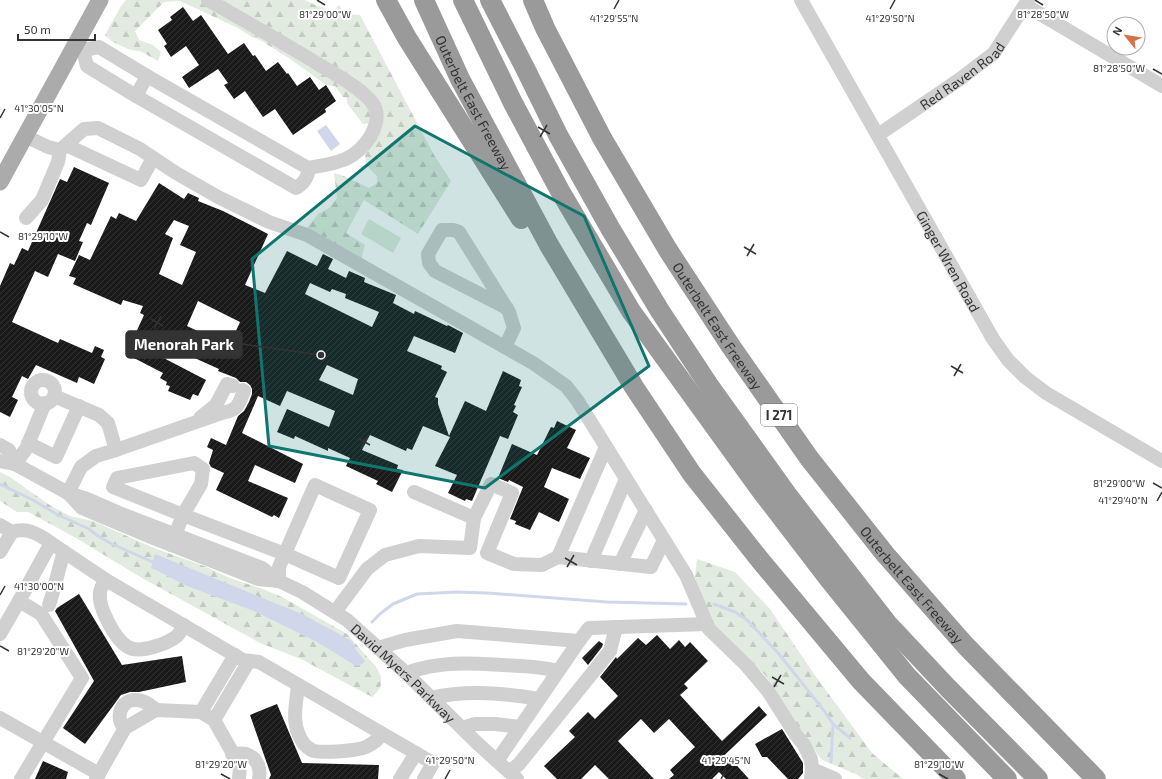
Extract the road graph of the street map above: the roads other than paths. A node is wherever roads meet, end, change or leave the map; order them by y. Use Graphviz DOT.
graph roads {
  1 [pos="100,0"];
  2 [pos="208,0"];
  3 [pos="386,0"];
  4 [pos="424,0"];
  5 [pos="463,0"];
  6 [pos="490,0"];
  7 [pos="533,0"];
  8 [pos="801,0"];
  9 [pos="1027,3"];
  10 [pos="79,47"];
  11 [pos="141,73"];
  12 [pos="1162,86"];
  13 [pos="130,92"];
  14 [pos="235,127"];
  15 [pos="878,135"];
  16 [pos="25,136"];
  17 [pos="63,147"];
  18 [pos="224,147"];
  19 [pos="153,158"];
  20 [pos="308,168"];
  21 [pos="0,182"];
  22 [pos="26,218"];
  23 [pos="507,308"];
  24 [pos="505,347"];
  25 [pos="634,387"];
  26 [pos="238,388"];
  27 [pos="79,406"];
  28 [pos="28,443"];
  29 [pos="0,445"];
  30 [pos="606,447"];
  31 [pos="116,450"];
  32 [pos="0,461"];
  33 [pos="1162,461"];
  34 [pos="15,464"];
  35 [pos="626,479"];
  36 [pos="414,492"];
  37 [pos="68,493"];
  38 [pos="646,510"];
  39 [pos="183,515"];
  40 [pos="474,518"];
  41 [pos="6,529"];
  42 [pos="173,540"];
  43 [pos="664,540"];
  44 [pos="51,543"];
  45 [pos="470,548"];
  46 [pos="0,552"];
  47 [pos="64,552"];
  48 [pos="487,553"];
  49 [pos="285,554"];
  50 [pos="558,557"];
  51 [pos="591,561"];
  52 [pos="620,564"];
  53 [pos="106,580"];
  54 [pos="279,581"];
  55 [pos="20,601"];
  56 [pos="49,605"];
  57 [pos="335,612"];
  58 [pos="708,624"];
  59 [pos="184,625"];
  60 [pos="616,627"];
  61 [pos="0,634"];
  62 [pos="579,641"];
  63 [pos="378,648"];
  64 [pos="235,655"];
  65 [pos="249,661"];
  66 [pos="558,671"];
  67 [pos="406,673"];
  68 [pos="298,685"];
  69 [pos="431,698"];
  70 [pos="539,699"];
  71 [pos="156,710"];
  72 [pos="201,712"];
  73 [pos="530,713"];
  74 [pos="0,718"];
  75 [pos="214,720"];
  76 [pos="520,727"];
  77 [pos="548,727"];
  78 [pos="125,728"];
  79 [pos="462,728"];
  80 [pos="382,734"];
  81 [pos="43,742"];
  82 [pos="416,753"];
  83 [pos="232,754"];
  84 [pos="497,761"];
  85 [pos="811,774"];
  86 [pos="98,776"];
  87 [pos="513,776"];
  88 [pos="21,779"];
  89 [pos="239,779"];
  90 [pos="259,779"];
  91 [pos="400,779"];
  92 [pos="424,779"];
  93 [pos="834,779"];
  94 [pos="956,779"];
  95 [pos="1007,779"];
  96 [pos="1038,779"];
  97 [pos="1096,779"];
  1 -- 10 [label="main road"];
  2 -- 20 [label="street"];
  3 -- 25 [label="highway"];
  4 -- 25 [label="highway, Outerbelt East Freeway"];
  5 -- 95 [label="highway"];
  6 -- 96 [label="highway"];
  7 -- 97 [label="highway, Outerbelt East Freeway / I 271"];
  8 -- 15 [label="street, Ginger Wren Road"];
  9 -- 12 [label="street"];
  9 -- 15 [label="street, Red Raven Road"];
  10 -- 11 [label="street"];
  10 -- 13 [label="street"];
  10 -- 16 [label="main road"];
  11 -- 13 [label="street"];
  11 -- 14 [label="street"];
  13 -- 18 [label="street"];
  14 -- 18 [label="street"];
  14 -- 20 [label="street"];
  15 -- 33 [label="street, Ginger Wren Road"];
  16 -- 17 [label="street"];
  16 -- 21 [label="main road"];
  17 -- 19 [label="street"];
  17 -- 19 [label="street"];
  17 -- 22 [label="street"];
  18 -- 20 [label="street"];
  19 -- 24 [label="street"];
  23 -- 23 [label="street"];
  23 -- 24 [label="street"];
  24 -- 30 [label="street"];
  25 -- 94 [label="highway, Outerbelt East Freeway"];
  26 -- 31 [label="street"];
  27 -- 28 [label="street"];
  27 -- 28 [label="street"];
  27 -- 31 [label="street"];
  28 -- 34 [label="street"];
  29 -- 34 [label="street"];
  30 -- 35 [label="street"];
  30 -- 50 [label="street"];
  31 -- 37 [label="street"];
  32 -- 34 [label="street, David Myers Parkway"];
  34 -- 37 [label="street, David Myers Parkway"];
  35 -- 38 [label="street"];
  35 -- 51 [label="street"];
  36 -- 40 [label="street"];
  37 -- 42 [label="street, David Myers Parkway"];
  38 -- 43 [label="street"];
  38 -- 52 [label="street"];
  39 -- 39 [label="street"];
  39 -- 42 [label="street"];
  39 -- 49 [label="street"];
  40 -- 45 [label="street"];
  40 -- 48 [label="street"];
  41 -- 44 [label="street"];
  41 -- 46 [label="street"];
  42 -- 54 [label="street, David Myers Parkway"];
  43 -- 52 [label="street"];
  43 -- 58 [label="street"];
  44 -- 47 [label="street"];
  44 -- 55 [label="street"];
  45 -- 48 [label="street"];
  45 -- 57 [label="street"];
  47 -- 53 [label="street"];
  47 -- 56 [label="street"];
  48 -- 50 [label="street"];
  49 -- 49 [label="street"];
  49 -- 54 [label="street"];
  50 -- 51 [label="street"];
  51 -- 52 [label="street"];
  53 -- 59 [label="street"];
  53 -- 59 [label="street"];
  54 -- 57 [label="street, David Myers Parkway"];
  55 -- 61 [label="street"];
  55 -- 81 [label="street"];
  57 -- 63 [label="street, David Myers Parkway"];
  58 -- 60 [label="street"];
  58 -- 85 [label="street"];
  59 -- 64 [label="street"];
  60 -- 62 [label="street"];
  60 -- 77 [label="street"];
  62 -- 63 [label="street"];
  62 -- 66 [label="street"];
  63 -- 67 [label="street, David Myers Parkway"];
  64 -- 65 [label="street"];
  64 -- 72 [label="street"];
  65 -- 68 [label="street"];
  65 -- 75 [label="street"];
  66 -- 67 [label="street"];
  66 -- 70 [label="street"];
  67 -- 69 [label="street, David Myers Parkway"];
  68 -- 80 [label="street"];
  68 -- 80 [label="street"];
  69 -- 70 [label="street"];
  69 -- 79 [label="street, David Myers Parkway"];
  70 -- 73 [label="street"];
  71 -- 72 [label="street"];
  71 -- 78 [label="street"];
  71 -- 78 [label="street"];
  72 -- 75 [label="street"];
  73 -- 76 [label="street"];
  73 -- 77 [label="street"];
  74 -- 81 [label="street"];
  75 -- 83 [label="street"];
  76 -- 79 [label="street"];
  76 -- 84 [label="street"];
  77 -- 87 [label="street"];
  78 -- 86 [label="street"];
  79 -- 84 [label="street, David Myers Parkway"];
  80 -- 82 [label="street"];
  81 -- 86 [label="street"];
  81 -- 88 [label="street"];
  82 -- 91 [label="street"];
  82 -- 92 [label="street"];
  83 -- 89 [label="street"];
  83 -- 90 [label="street"];
  84 -- 87 [label="street, David Myers Parkway"];
  85 -- 93 [label="street"];
}
